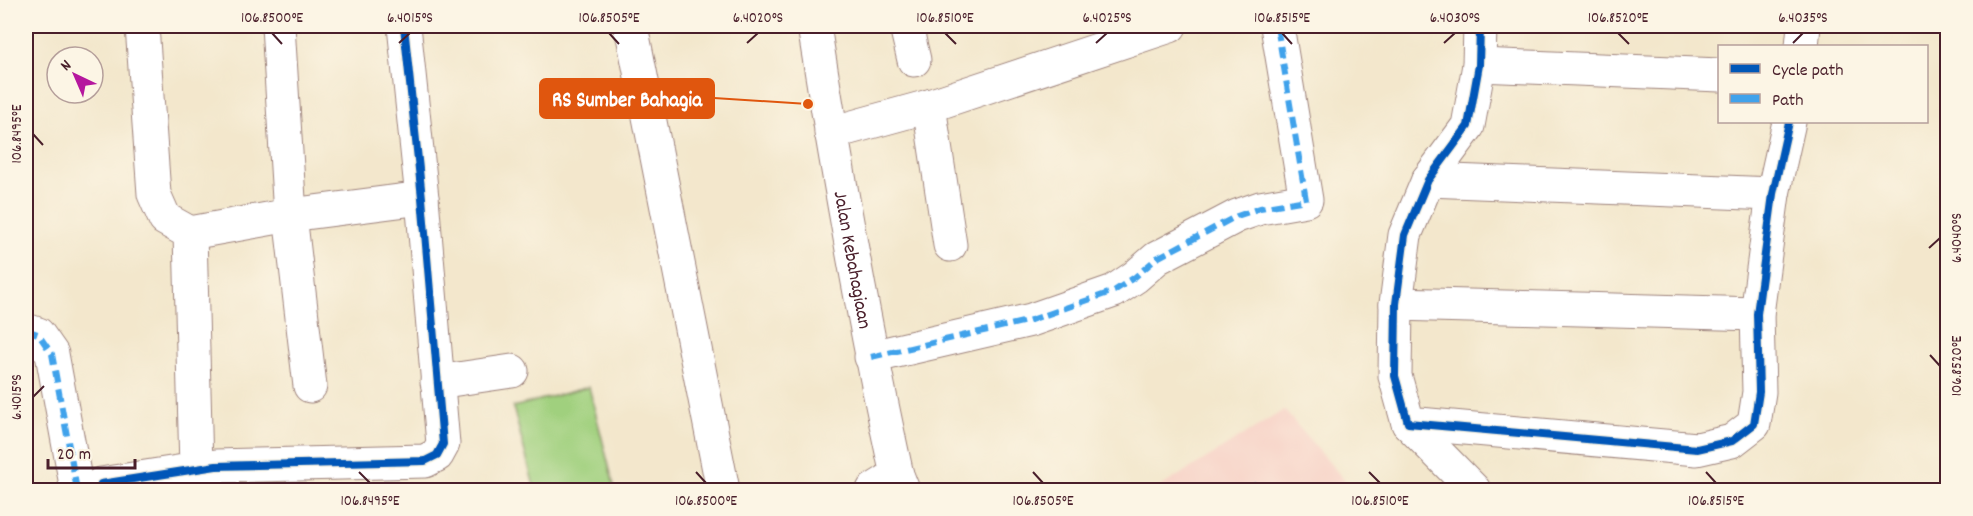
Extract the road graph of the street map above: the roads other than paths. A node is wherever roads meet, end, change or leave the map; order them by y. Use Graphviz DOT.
graph roads {
  1 [pos="142,26"];
  2 [pos="278,26"];
  3 [pos="404,26"];
  4 [pos="629,26"];
  5 [pos="814,26"];
  6 [pos="906,26"];
  7 [pos="1170,26"];
  8 [pos="1277,26"];
  9 [pos="1480,26"];
  10 [pos="1804,26"];
  11 [pos="1802,45"];
  12 [pos="914,60"];
  13 [pos="1479,65"];
  14 [pos="1718,75"];
  15 [pos="929,106"];
  16 [pos="1789,123"];
  17 [pos="831,133"];
  18 [pos="1428,180"];
  19 [pos="1773,194"];
  20 [pos="422,198"];
  21 [pos="290,215"];
  22 [pos="190,233"];
  23 [pos="950,245"];
  24 [pos="1396,304"];
  25 [pos="1757,314"];
  26 [pos="26,330"];
  27 [pos="871,357"];
  28 [pos="512,370"];
  29 [pos="437,382"];
  30 [pos="310,386"];
  31 [pos="1408,423"];
  32 [pos="196,469"];
  33 [pos="264,478"];
  34 [pos="891,485"];
  35 [pos="89,487"];
  36 [pos="723,490"];
  37 [pos="1474,490"];
  1 -- 22 [label="street"];
  2 -- 21 [label="street"];
  3 -- 20 [label="street"];
  4 -- 36 [label="street"];
  5 -- 17 [label="street, Jalan Kebahagiaan"];
  6 -- 12 [label="street"];
  7 -- 15 [label="street"];
  8 -- 27 [label="street"];
  9 -- 13 [label="street"];
  10 -- 11 [label="street"];
  13 -- 14 [label="street"];
  13 -- 18 [label="street"];
  15 -- 17 [label="street"];
  15 -- 23 [label="street"];
  16 -- 19 [label="street"];
  17 -- 27 [label="street, Jalan Kebahagiaan"];
  18 -- 19 [label="street"];
  18 -- 24 [label="street"];
  19 -- 25 [label="street"];
  20 -- 21 [label="street"];
  20 -- 29 [label="street"];
  21 -- 22 [label="street"];
  21 -- 30 [label="street"];
  22 -- 32 [label="street"];
  24 -- 25 [label="street"];
  24 -- 31 [label="street"];
  25 -- 31 [label="street"];
  26 -- 35 [label="street"];
  27 -- 34 [label="street, Jalan Kebahagiaan"];
  28 -- 29 [label="street"];
  29 -- 33 [label="street"];
  31 -- 37 [label="street"];
  32 -- 33 [label="street"];
  32 -- 35 [label="street"];
}
